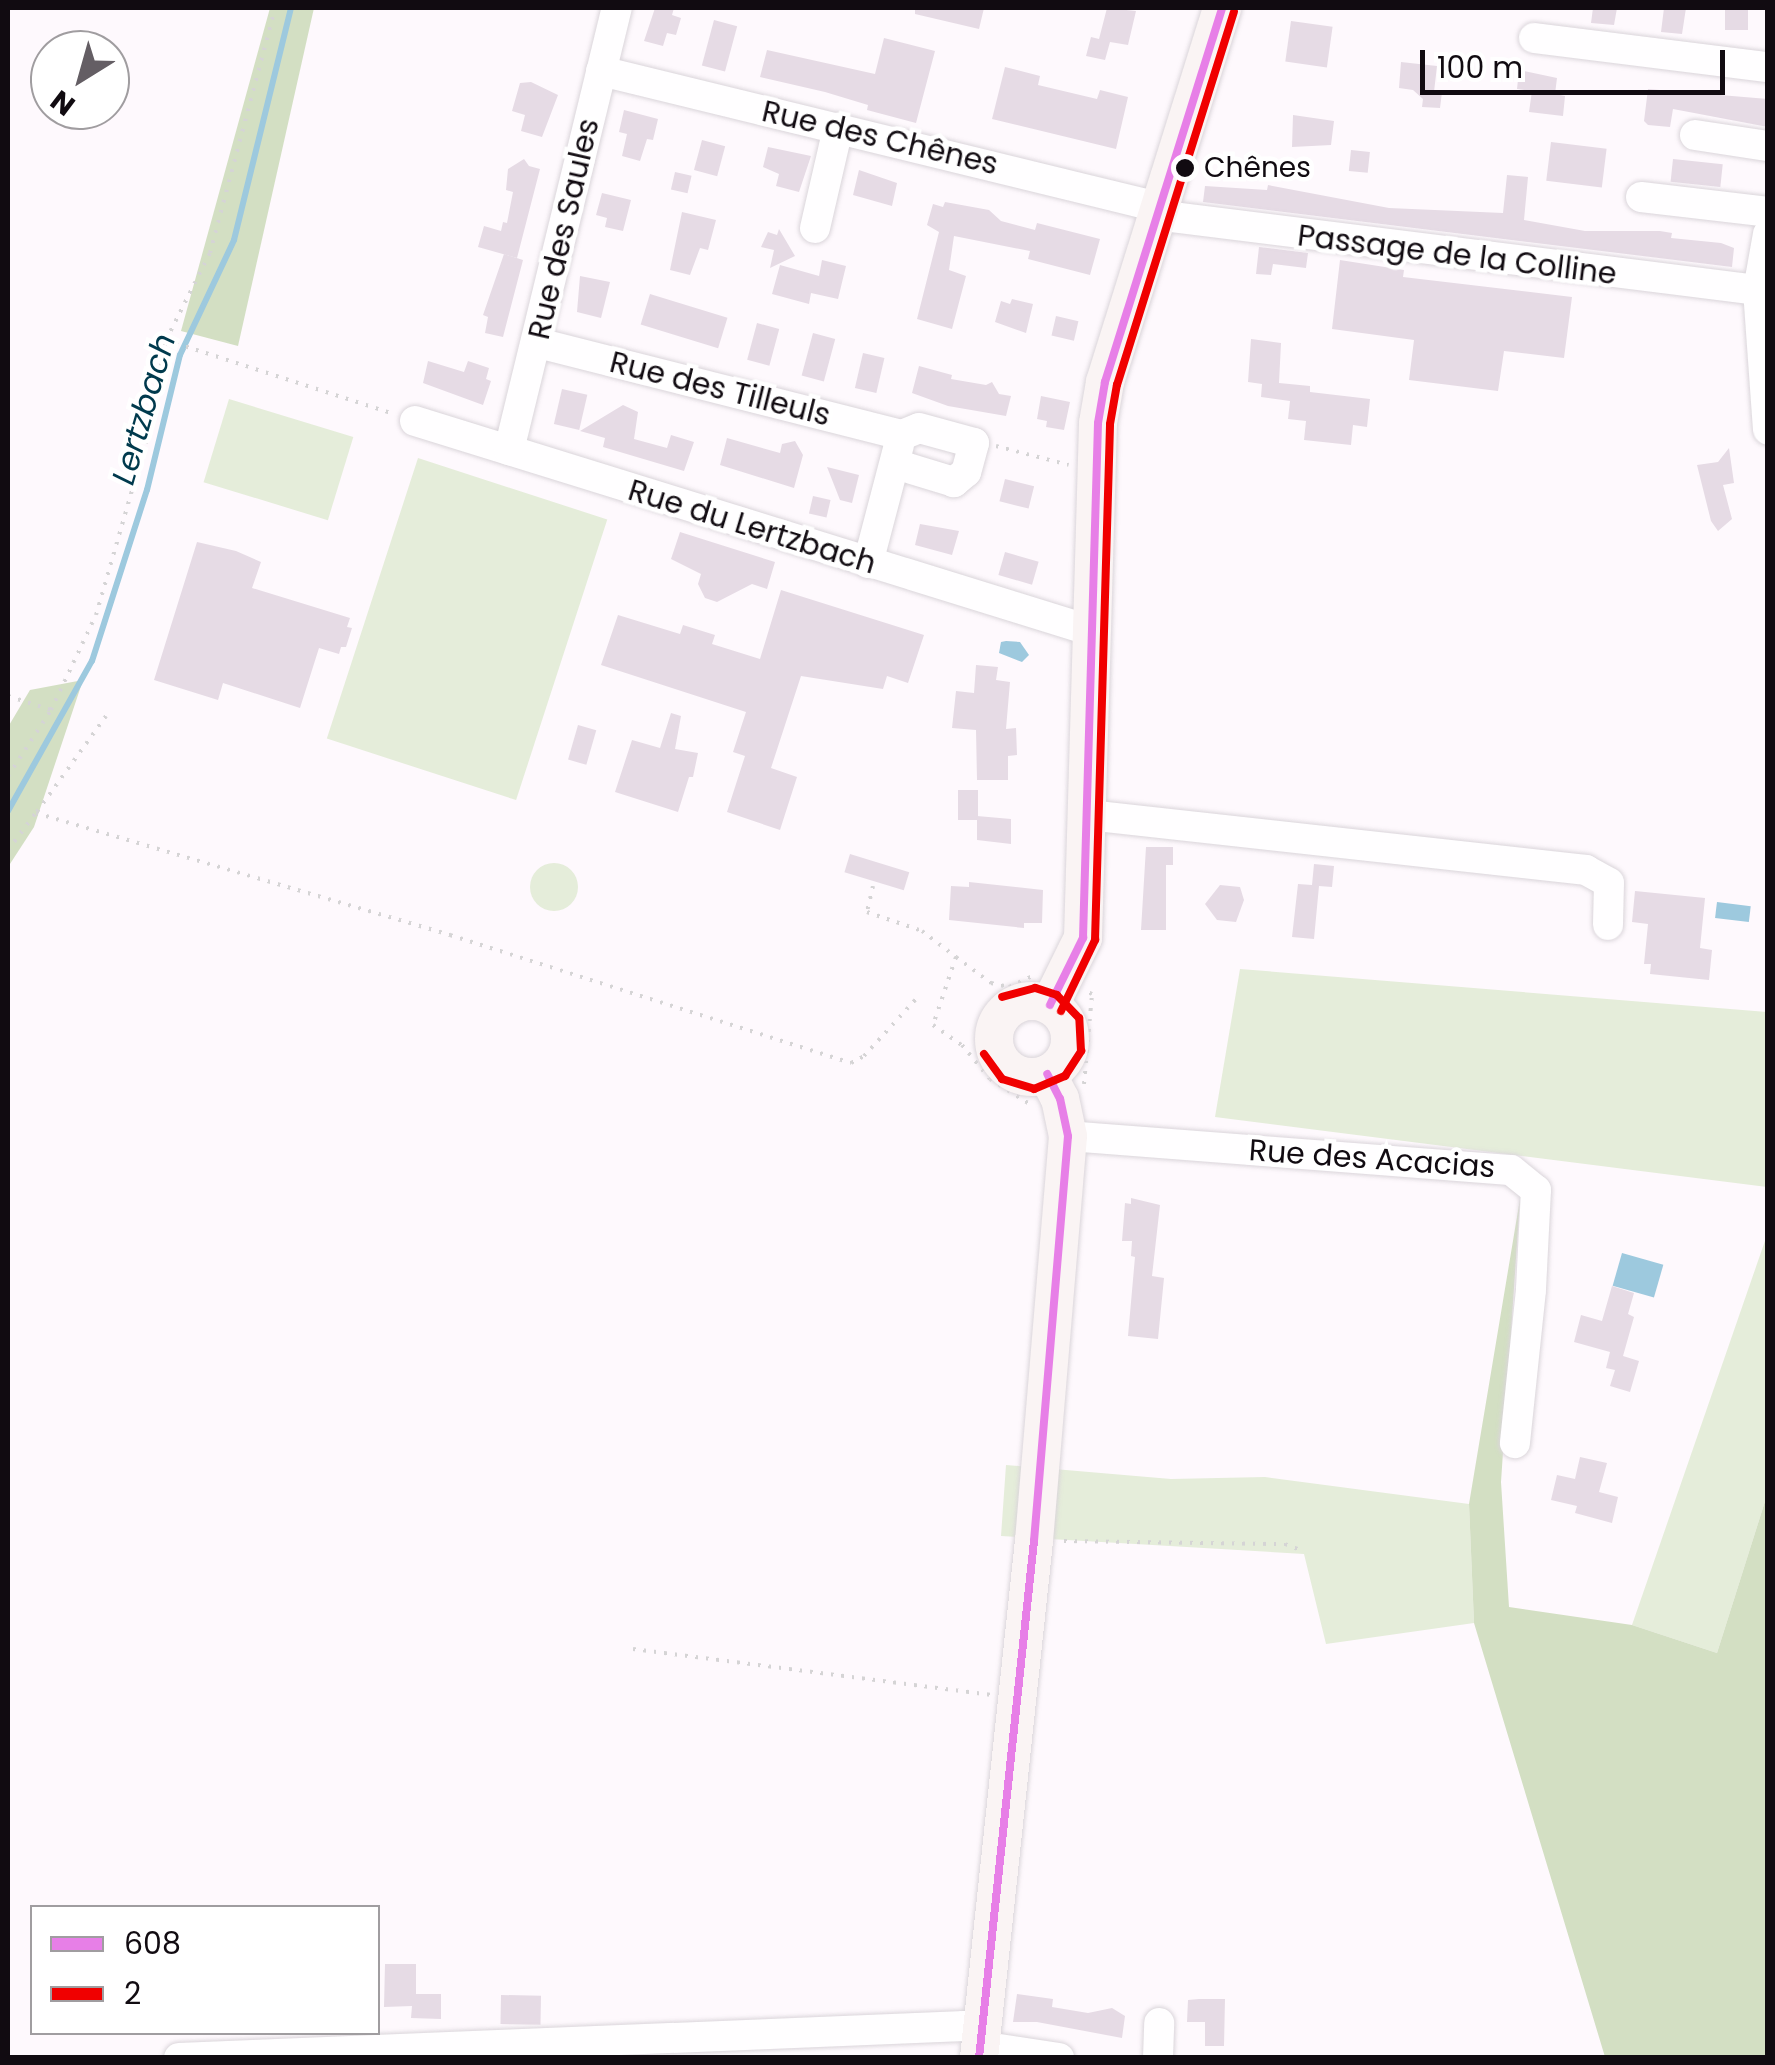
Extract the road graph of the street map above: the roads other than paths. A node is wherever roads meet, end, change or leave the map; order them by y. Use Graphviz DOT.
graph roads {
  1 [pos="617,8"];
  2 [pos="1222,8"];
  3 [pos="1534,38"];
  4 [pos="1768,67"];
  5 [pos="601,71"];
  6 [pos="838,128"];
  7 [pos="1696,135"];
  8 [pos="1768,146"];
  9 [pos="1641,197"];
  10 [pos="1157,211"];
  11 [pos="1768,212"];
  12 [pos="815,228"];
  13 [pos="1768,234"];
  14 [pos="1758,290"];
  15 [pos="538,343"];
  16 [pos="416,421"];
  17 [pos="1768,430"];
  18 [pos="509,450"];
  19 [pos="898,450"];
  20 [pos="868,563"];
  21 [pos="1089,630"];
  22 [pos="1088,815"];
  23 [pos="1608,925"];
  24 [pos="1068,993"];
  25 [pos="1048,1095"];
  26 [pos="1068,1136"];
  27 [pos="1515,1443"];
  28 [pos="1159,2023"];
  29 [pos="980,2044"];
  30 [pos="179,2058"];
  31 [pos="1058,2058"];
  32 [pos="1158,2058"];
  1 -- 5 [label="street, Rue des Saules"];
  2 -- 10 [label="main road"];
  3 -- 4 [label="street"];
  5 -- 6 [label="street, Rue des Chênes"];
  5 -- 15 [label="street, Rue des Saules"];
  6 -- 10 [label="street, Rue des Chênes"];
  6 -- 12 [label="street"];
  7 -- 8 [label="street"];
  9 -- 11 [label="street"];
  10 -- 14 [label="street, Passage de la Colline"];
  10 -- 21 [label="main road"];
  13 -- 14 [label="street"];
  14 -- 17 [label="street"];
  15 -- 18 [label="street, Rue des Saules"];
  15 -- 19 [label="street, Rue des Tilleuls"];
  16 -- 18 [label="street, Rue du Lertzbach"];
  18 -- 20 [label="street, Rue du Lertzbach"];
  19 -- 19 [label="street, Rue des Tilleuls"];
  19 -- 20 [label="street"];
  20 -- 21 [label="street, Rue du Lertzbach"];
  21 -- 22 [label="main road"];
  22 -- 23 [label="street"];
  22 -- 24 [label="main road"];
  24 -- 25 [label="main road"];
  24 -- 25 [label="main road"];
  25 -- 26 [label="main road"];
  26 -- 27 [label="street, Rue des Acacias"];
  26 -- 29 [label="main road"];
  28 -- 32 [label="street"];
  29 -- 30 [label="street"];
  29 -- 31 [label="street"];
}
